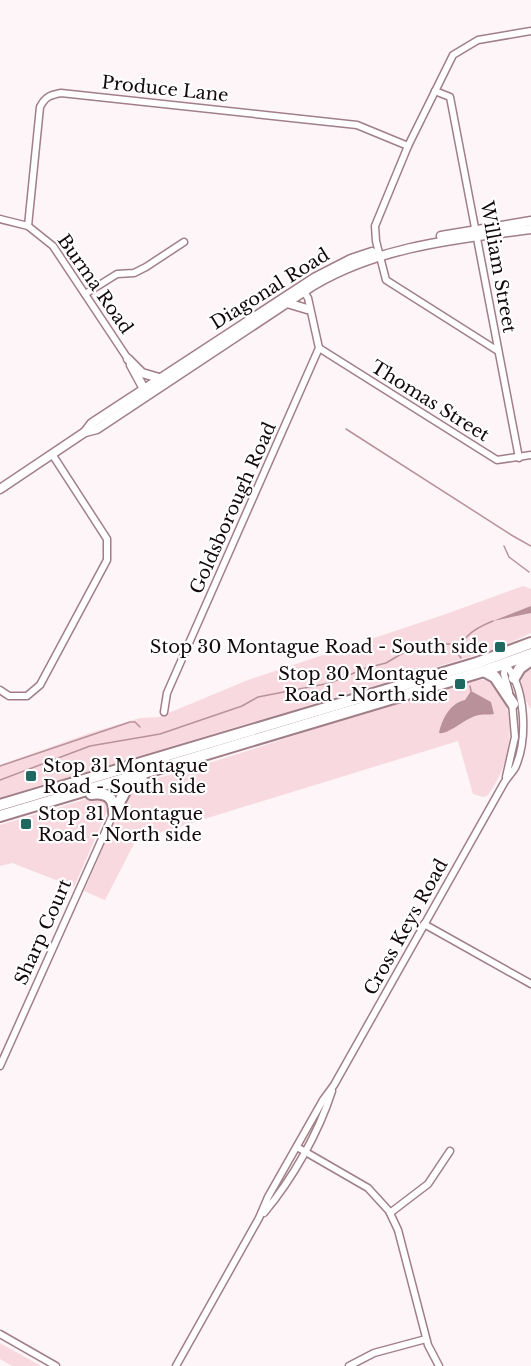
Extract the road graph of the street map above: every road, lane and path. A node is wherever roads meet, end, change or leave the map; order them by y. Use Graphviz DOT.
graph roads {
  1 [pos="531,31"];
  2 [pos="435,91"];
  3 [pos="408,146"];
  4 [pos="0,219"];
  5 [pos="531,221"];
  6 [pos="28,226"];
  7 [pos="531,228"];
  8 [pos="477,233"];
  9 [pos="183,242"];
  10 [pos="379,252"];
  11 [pos="300,290"];
  12 [pos="85,294"];
  13 [pos="287,303"];
  14 [pos="309,312"];
  15 [pos="319,348"];
  16 [pos="498,351"];
  17 [pos="128,359"];
  18 [pos="160,382"];
  19 [pos="144,388"];
  20 [pos="85,432"];
  21 [pos="52,454"];
  22 [pos="531,455"];
  23 [pos="519,458"];
  24 [pos="0,489"];
  25 [pos="531,644"];
  26 [pos="531,654"];
  27 [pos="531,660"];
  28 [pos="505,664"];
  29 [pos="484,671"];
  30 [pos="446,672"];
  31 [pos="514,678"];
  32 [pos="0,690"];
  33 [pos="513,704"];
  34 [pos="164,712"];
  35 [pos="182,762"];
  36 [pos="504,783"];
  37 [pos="65,797"];
  38 [pos="0,805"];
  39 [pos="114,812"];
  40 [pos="0,816"];
  41 [pos="424,924"];
  42 [pos="531,984"];
  43 [pos="0,1066"];
  44 [pos="334,1085"];
  45 [pos="297,1147"];
  46 [pos="304,1151"];
  47 [pos="450,1151"];
  48 [pos="390,1213"];
  49 [pos="260,1218"];
  50 [pos="0,1334"];
  51 [pos="426,1339"];
  52 [pos="56,1366"];
  53 [pos="176,1366"];
  54 [pos="349,1366"];
  55 [pos="439,1366"];
  1 -- 2 [label="street"];
  2 -- 3 [label="street"];
  2 -- 8 [label="street, William Street"];
  3 -- 6 [label="street, Produce Lane"];
  3 -- 10 [label="street"];
  4 -- 6 [label="street, Burma Road"];
  5 -- 8 [label="street, Diagonal Road"];
  6 -- 12 [label="street, Burma Road"];
  7 -- 8 [label="street, Diagonal Road"];
  8 -- 10 [label="street, Diagonal Road"];
  8 -- 16 [label="street, William Street"];
  9 -- 12 [label="street"];
  10 -- 11 [label="street, Diagonal Road"];
  10 -- 16 [label="street"];
  11 -- 13 [label="street, Diagonal Road"];
  11 -- 14 [label="street"];
  11 -- 18 [label="street, Diagonal Road"];
  12 -- 17 [label="street, Burma Road"];
  13 -- 14 [label="street"];
  13 -- 18 [label="street, Diagonal Road"];
  14 -- 15 [label="street"];
  15 -- 23 [label="street, Thomas Street"];
  15 -- 34 [label="street, Goldsborough Road"];
  16 -- 23 [label="street, William Street"];
  17 -- 18 [label="street"];
  17 -- 19 [label="street"];
  18 -- 19 [label="street"];
  18 -- 20 [label="street, Diagonal Road"];
  19 -- 20 [label="street, Diagonal Road"];
  20 -- 21 [label="street, Diagonal Road"];
  21 -- 24 [label="street, Diagonal Road"];
  21 -- 32 [label="street"];
  22 -- 23 [label="street, Thomas Street"];
  25 -- 28 [label="main road"];
  25 -- 30 [label="main road"];
  26 -- 28 [label="main road"];
  27 -- 31 [label="main road"];
  28 -- 29 [label="main road"];
  28 -- 30 [label="main road"];
  28 -- 31 [label="street, Cross Keys Road"];
  28 -- 33 [label="street, Cross Keys Road"];
  29 -- 33 [label="main road"];
  29 -- 35 [label="main road"];
  30 -- 38 [label="main road"];
  31 -- 36 [label="street, Cross Keys Road"];
  33 -- 36 [label="street, Cross Keys Road"];
  35 -- 37 [label="main road"];
  35 -- 39 [label="main road"];
  36 -- 41 [label="street, Cross Keys Road"];
  37 -- 39 [label="main road"];
  37 -- 40 [label="main road"];
  39 -- 43 [label="street, Sharp Court"];
  41 -- 42 [label="street"];
  41 -- 44 [label="street, Cross Keys Road"];
  44 -- 45 [label="street, Cross Keys Road"];
  44 -- 46 [label="street, Cross Keys Road"];
  45 -- 46 [label="street"];
  45 -- 49 [label="street, Cross Keys Road"];
  46 -- 48 [label="street"];
  46 -- 49 [label="street, Cross Keys Road"];
  47 -- 48 [label="street"];
  48 -- 51 [label="street"];
  49 -- 53 [label="street, Cross Keys Road"];
  50 -- 52 [label="street"];
  51 -- 54 [label="street"];
  51 -- 55 [label="street"];
}
